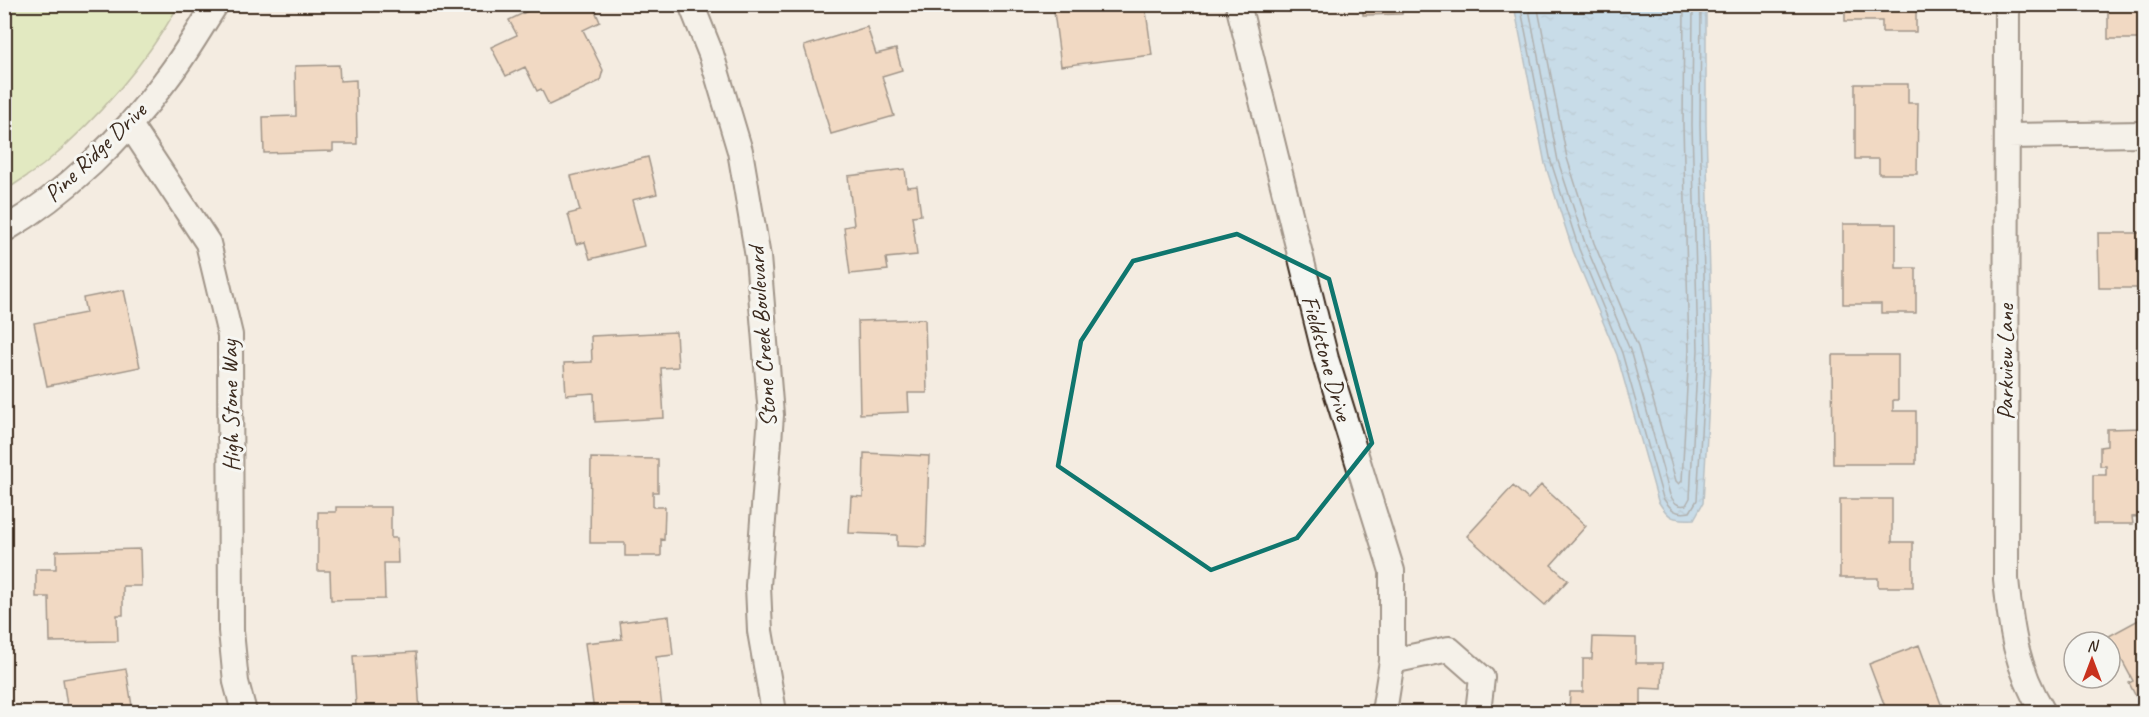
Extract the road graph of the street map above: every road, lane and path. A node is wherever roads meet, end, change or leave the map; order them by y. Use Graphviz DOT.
graph roads {
  1 [pos="216,4"];
  2 [pos="691,4"];
  3 [pos="1238,4"];
  4 [pos="2007,4"];
  5 [pos="130,125"];
  6 [pos="2145,134"];
  7 [pos="2008,136"];
  8 [pos="4,230"];
  9 [pos="1392,661"];
  10 [pos="244,712"];
  11 [pos="774,712"];
  12 [pos="1384,712"];
  13 [pos="1478,712"];
  14 [pos="2043,712"];
  1 -- 5 [label="street, Pine Ridge Drive"];
  2 -- 11 [label="street, Stone Creek Boulevard"];
  3 -- 9 [label="street, Fieldstone Drive"];
  4 -- 7 [label="street, Parkview Lane"];
  5 -- 8 [label="street, Pine Ridge Drive"];
  5 -- 10 [label="street, High Stone Way"];
  6 -- 7 [label="street"];
  7 -- 14 [label="street, Parkview Lane"];
  9 -- 12 [label="street, Fieldstone Drive"];
  9 -- 13 [label="street"];
}
